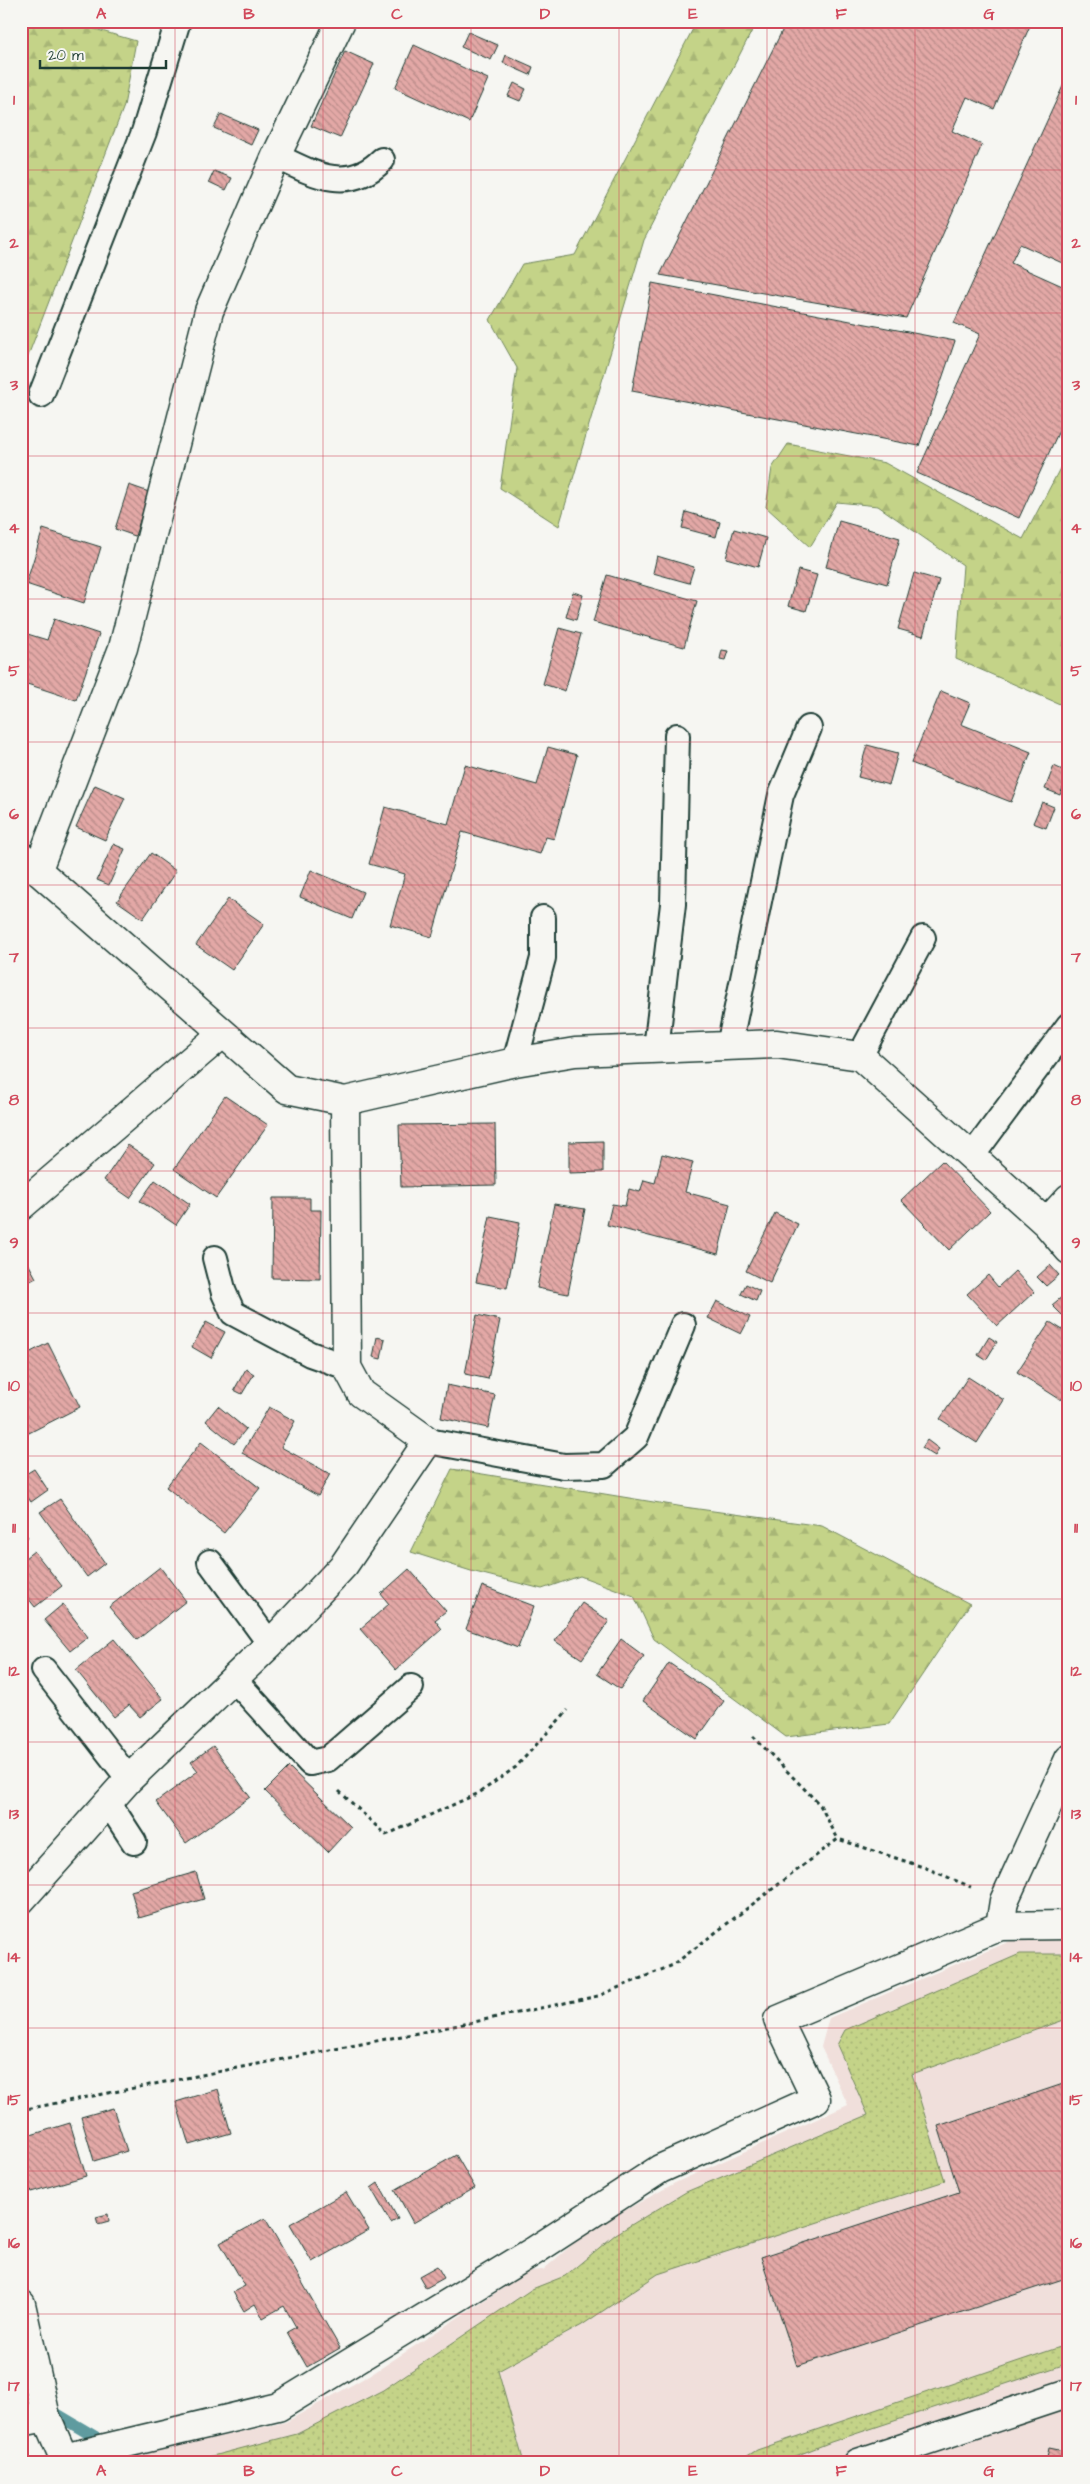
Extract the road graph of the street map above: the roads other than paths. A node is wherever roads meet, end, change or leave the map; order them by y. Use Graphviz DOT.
graph roads {
  1 [pos="178,21"];
  2 [pos="341,21"];
  3 [pos="276,156"];
  4 [pos="382,160"];
  5 [pos="42,395"];
  6 [pos="809,728"];
  7 [pos="677,736"];
  8 [pos="30,863"];
  9 [pos="543,918"];
  10 [pos="923,938"];
  11 [pos="1069,1025"];
  12 [pos="222,1034"];
  13 [pos="729,1046"];
  14 [pos="656,1049"];
  15 [pos="860,1056"];
  16 [pos="515,1062"];
  17 [pos="345,1101"];
  18 [pos="972,1156"];
  19 [pos="24,1198"];
  20 [pos="1069,1198"];
  21 [pos="1046,1223"];
  22 [pos="1069,1250"];
  23 [pos="215,1258"];
  24 [pos="682,1324"];
  25 [pos="348,1367"];
  26 [pos="428,1441"];
  27 [pos="210,1562"];
  28 [pos="270,1644"];
  29 [pos="44,1670"];
  30 [pos="233,1678"];
  31 [pos="411,1687"];
  32 [pos="1069,1759"];
  33 [pos="129,1779"];
  34 [pos="108,1802"];
  35 [pos="134,1842"];
  36 [pos="21,1900"];
  37 [pos="1002,1913"];
  38 [pos="1069,1925"];
  39 [pos="21,2304"];
  40 [pos="1069,2392"];
  41 [pos="34,2419"];
  42 [pos="65,2460"];
  43 [pos="858,2463"];
  1 -- 5 [label="lane"];
  2 -- 3 [label="street"];
  3 -- 4 [label="lane"];
  3 -- 8 [label="street"];
  6 -- 13 [label="lane"];
  7 -- 14 [label="lane"];
  8 -- 12 [label="street"];
  9 -- 16 [label="lane"];
  10 -- 15 [label="lane"];
  11 -- 18 [label="lane"];
  12 -- 17 [label="street"];
  12 -- 19 [label="street"];
  13 -- 14 [label="street"];
  13 -- 15 [label="street"];
  14 -- 16 [label="street"];
  15 -- 18 [label="street"];
  16 -- 17 [label="street"];
  17 -- 25 [label="street"];
  18 -- 21 [label="street"];
  20 -- 21 [label="street"];
  21 -- 22 [label="street"];
  23 -- 25 [label="lane"];
  24 -- 26 [label="lane"];
  25 -- 26 [label="street"];
  26 -- 28 [label="street"];
  27 -- 28 [label="lane"];
  28 -- 30 [label="street"];
  29 -- 33 [label="lane"];
  30 -- 31 [label="lane"];
  30 -- 33 [label="street"];
  32 -- 37 [label="street"];
  33 -- 34 [label="street"];
  34 -- 35 [label="lane"];
  34 -- 36 [label="street"];
  37 -- 38 [label="street"];
  37 -- 42 [label="street"];
  39 -- 41 [label="street"];
  40 -- 43 [label="street"];
  41 -- 42 [label="street"];
}
